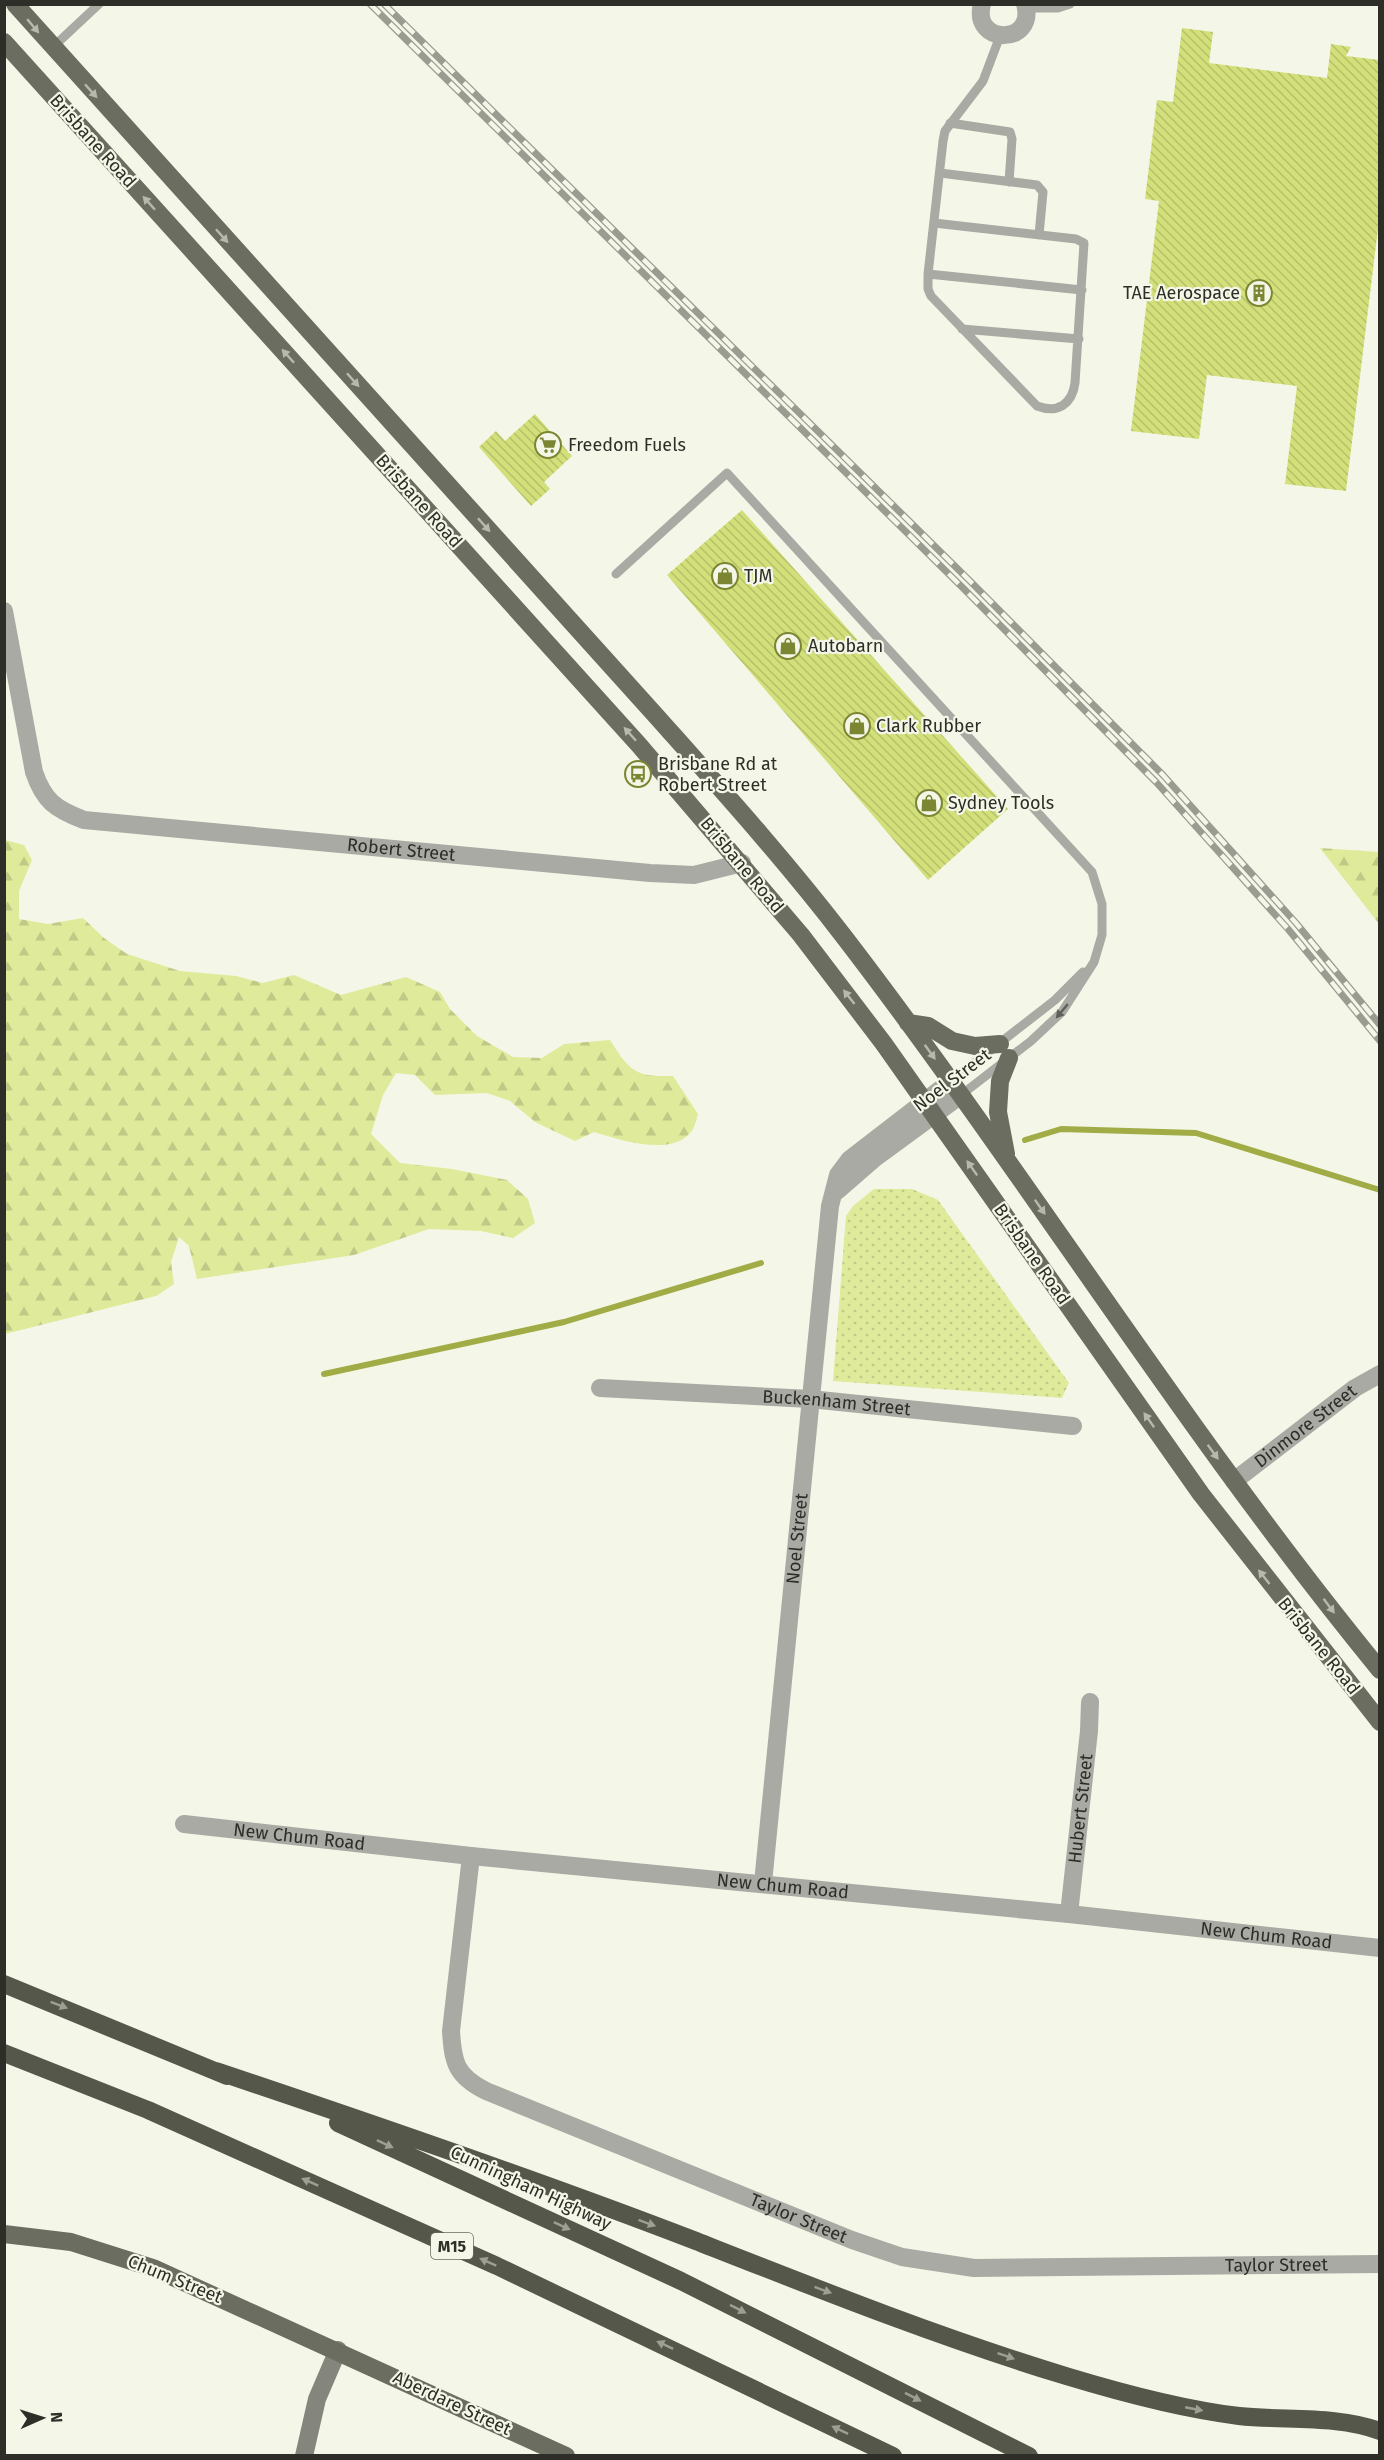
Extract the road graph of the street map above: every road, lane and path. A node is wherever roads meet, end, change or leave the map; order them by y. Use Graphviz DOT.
graph roads {
  1 [pos="15,4"];
  2 [pos="99,4"];
  3 [pos="982,4"];
  4 [pos="1070,4"];
  5 [pos="1026,6"];
  6 [pos="1000,36"];
  7 [pos="4,42"];
  8 [pos="52,48"];
  9 [pos="950,123"];
  10 [pos="940,173"];
  11 [pos="1009,182"];
  12 [pos="934,224"];
  13 [pos="1039,235"];
  14 [pos="928,274"];
  15 [pos="1082,290"];
  16 [pos="962,328"];
  17 [pos="1079,339"];
  18 [pos="616,574"];
  19 [pos="4,611"];
  20 [pos="741,863"];
  21 [pos="1094,962"];
  22 [pos="908,1023"];
  23 [pos="1004,1051"];
  24 [pos="956,1088"];
  25 [pos="930,1108"];
  26 [pos="1007,1159"];
  27 [pos="1380,1374"];
  28 [pos="600,1388"];
  29 [pos="810,1400"];
  30 [pos="1073,1426"];
  31 [pos="1234,1481"];
  32 [pos="1380,1671"];
  33 [pos="1090,1702"];
  34 [pos="1380,1722"];
  35 [pos="184,1824"];
  36 [pos="471,1856"];
  37 [pos="763,1883"];
  38 [pos="1069,1914"];
  39 [pos="1380,1948"];
  40 [pos="4,1984"];
  41 [pos="4,2053"];
  42 [pos="216,2071"];
  43 [pos="4,2234"];
  44 [pos="1380,2264"];
  45 [pos="338,2350"];
  46 [pos="1380,2421"];
  47 [pos="1336,2422"];
  48 [pos="1380,2431"];
  49 [pos="304,2456"];
  50 [pos="566,2456"];
  51 [pos="893,2456"];
  52 [pos="1029,2456"];
  1 -- 8 [label="main road, Brisbane Road, one-way"];
  2 -- 8 [label="lane"];
  3 -- 6 [label="street"];
  4 -- 5 [label="lane"];
  5 -- 6 [label="street"];
  6 -- 9 [label="lane"];
  20 -- 7 [label="main road, Brisbane Road, one-way"];
  8 -- 22 [label="main road, Brisbane Road, one-way"];
  9 -- 10 [label="lane"];
  9 -- 11 [label="lane"];
  10 -- 11 [label="lane"];
  10 -- 12 [label="lane"];
  11 -- 13 [label="lane"];
  12 -- 13 [label="lane"];
  12 -- 14 [label="lane"];
  13 -- 15 [label="lane"];
  14 -- 15 [label="lane"];
  14 -- 16 [label="lane"];
  15 -- 17 [label="lane"];
  16 -- 17 [label="lane"];
  16 -- 17 [label="lane"];
  18 -- 21 [label="lane"];
  19 -- 20 [label="street, Robert Street"];
  25 -- 20 [label="main road, Brisbane Road, one-way"];
  21 -- 23 [label="lane"];
  21 -- 23 [label="lane, one-way"];
  22 -- 23 [label="main road"];
  22 -- 24 [label="main road, Brisbane Road, one-way"];
  23 -- 24 [label="lane, Noel Street"];
  23 -- 24 [label="lane, Noel Street"];
  23 -- 26 [label="main road"];
  24 -- 25 [label="street, Noel Street"];
  24 -- 26 [label="main road, Brisbane Road"];
  25 -- 29 [label="street, Noel Street"];
  34 -- 25 [label="main road, Brisbane Road, one-way"];
  26 -- 31 [label="main road, Brisbane Road, one-way"];
  27 -- 31 [label="street, Dinmore Street"];
  28 -- 29 [label="street, Buckenham Street"];
  29 -- 30 [label="street, Buckenham Street"];
  29 -- 37 [label="street, Noel Street"];
  31 -- 32 [label="main road, Brisbane Road, one-way"];
  33 -- 38 [label="street, Hubert Street"];
  35 -- 36 [label="street, New Chum Road"];
  36 -- 37 [label="street, New Chum Road"];
  36 -- 44 [label="street, Taylor Street"];
  37 -- 38 [label="street, New Chum Road"];
  38 -- 39 [label="street, New Chum Road"];
  40 -- 42 [label="highway, Cunningham Highway, one-way"];
  51 -- 41 [label="highway, M15, one-way"];
  42 -- 47 [label="highway, one-way"];
  42 -- 52 [label="highway, Cunningham Highway, one-way"];
  43 -- 45 [label="main road, Chum Street"];
  45 -- 49 [label="street"];
  45 -- 50 [label="main road, Aberdare Street"];
  46 -- 47 [label="highway"];
  47 -- 48 [label="highway"];
}
